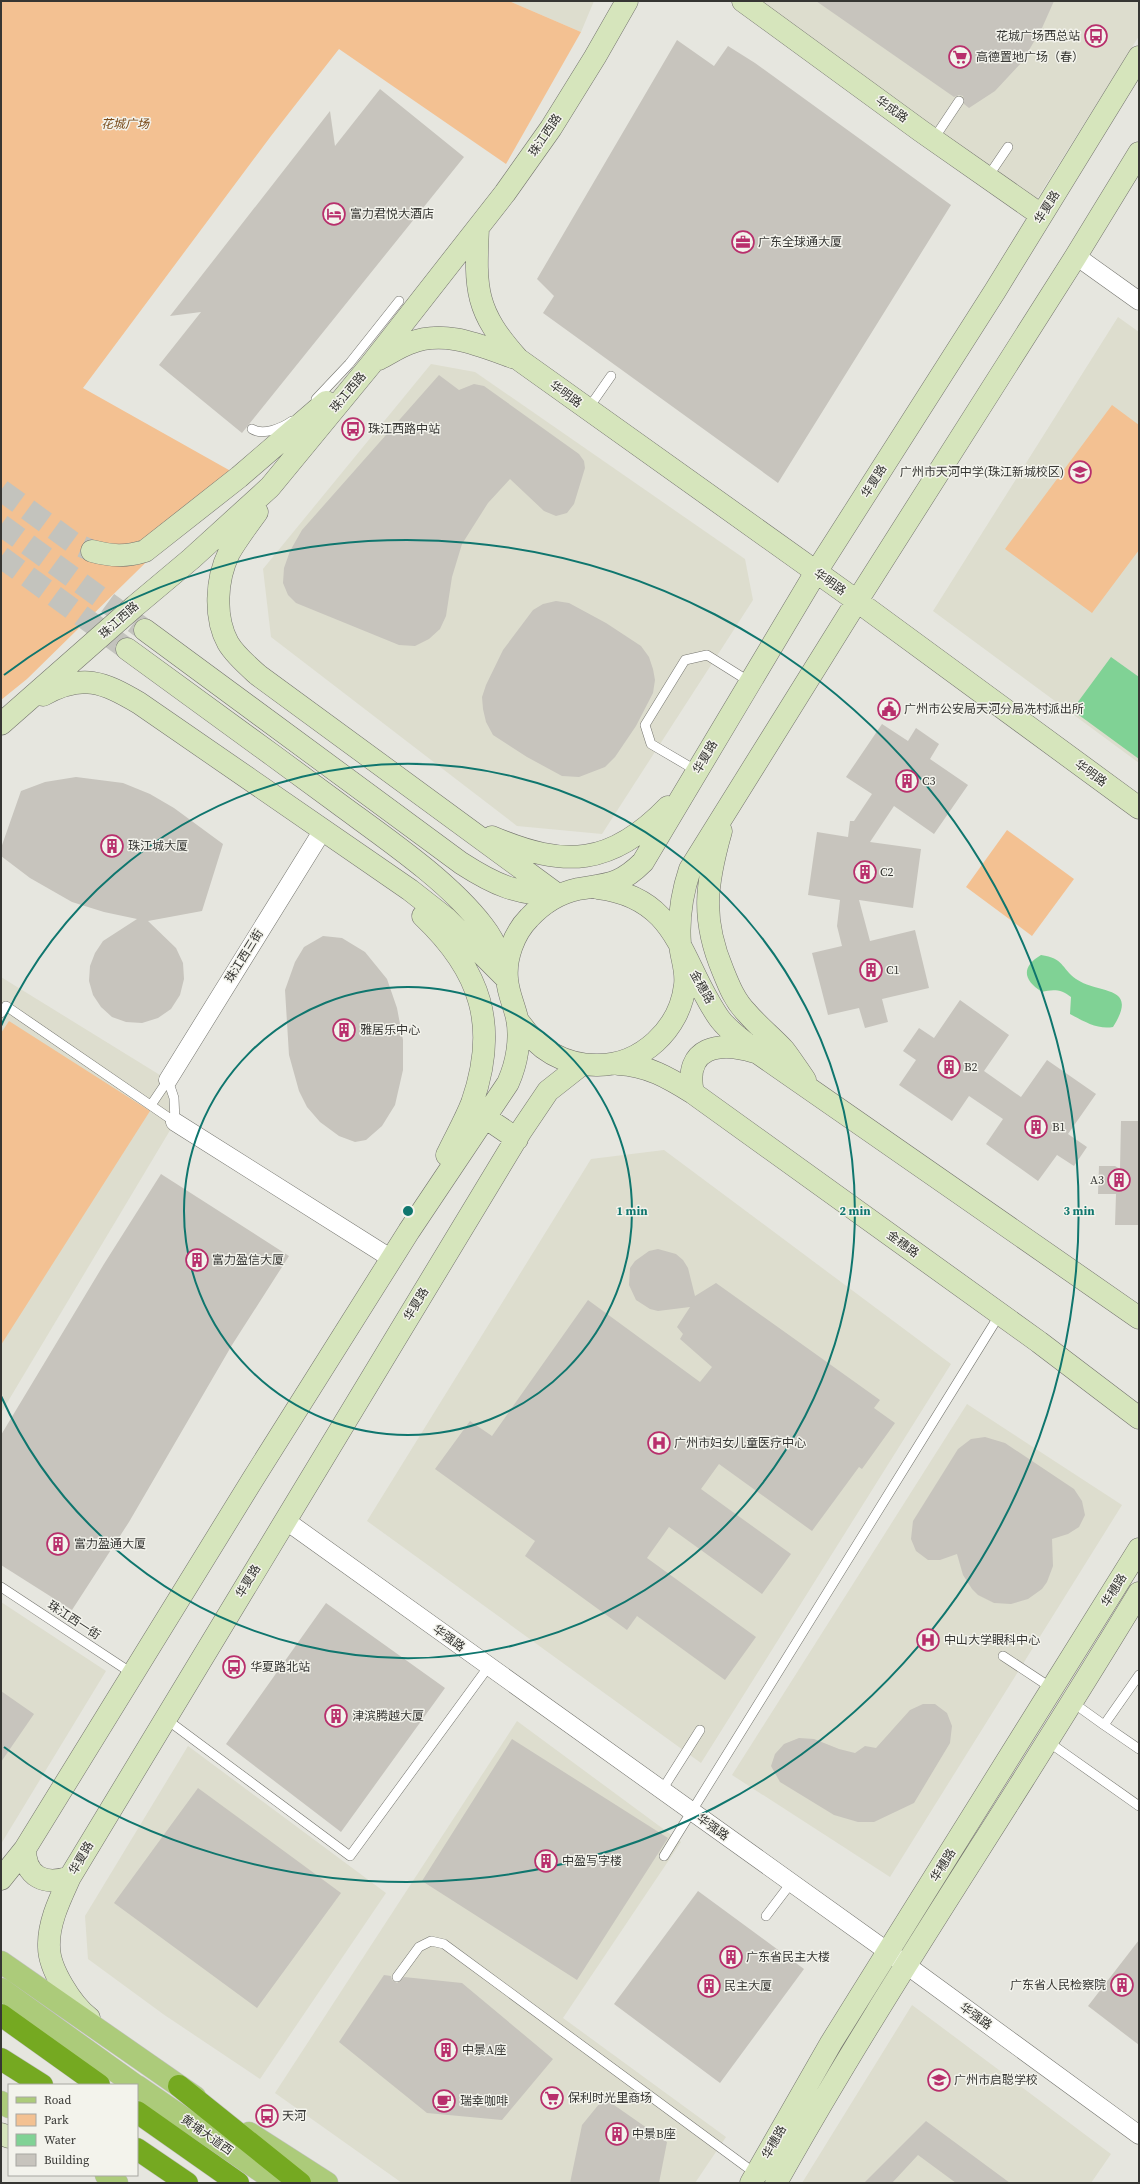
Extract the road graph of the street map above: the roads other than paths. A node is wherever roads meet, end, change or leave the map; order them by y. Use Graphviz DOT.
graph roads {
  1 [pos="743,1"];
  2 [pos="627,5"];
  3 [pos="1139,58"];
  4 [pos="959,101"];
  5 [pos="933,140"];
  6 [pos="1008,147"];
  7 [pos="1139,153"];
  8 [pos="987,178"];
  9 [pos="1041,215"];
  10 [pos="478,228"];
  11 [pos="1076,256"];
  12 [pos="399,301"];
  13 [pos="1139,301"];
  14 [pos="518,359"];
  15 [pos="372,363"];
  16 [pos="611,376"];
  17 [pos="588,409"];
  18 [pos="252,429"];
  19 [pos="311,437"];
  20 [pos="92,550"];
  21 [pos="816,572"];
  22 [pos="857,601"];
  23 [pos="144,630"];
  24 [pos="127,649"];
  25 [pos="750,682"];
  26 [pos="20,708"];
  27 [pos="1,724"];
  28 [pos="693,778"];
  29 [pos="728,806"];
  30 [pos="1139,808"];
  31 [pos="446,813"];
  32 [pos="298,814"];
  33 [pos="321,833"];
  34 [pos="597,888"];
  35 [pos="558,895"];
  36 [pos="680,944"];
  37 [pos="507,979"];
  38 [pos="1,1013"];
  39 [pos="517,1018"];
  40 [pos="758,1053"];
  41 [pos="616,1064"];
  42 [pos="581,1065"];
  43 [pos="168,1080"];
  44 [pos="814,1092"];
  45 [pos="693,1093"];
  46 [pos="151,1106"];
  47 [pos="486,1118"];
  48 [pos="175,1122"];
  49 [pos="517,1139"];
  50 [pos="409,1231"];
  51 [pos="392,1259"];
  52 [pos="1000,1314"];
  53 [pos="1139,1318"];
  54 [pos="1139,1418"];
  55 [pos="285,1520"];
  56 [pos="1139,1549"];
  57 [pos="1,1587"];
  58 [pos="1139,1593"];
  59 [pos="1003,1656"];
  60 [pos="489,1666"];
  61 [pos="133,1674"];
  62 [pos="1139,1675"];
  63 [pos="1053,1689"];
  64 [pos="1072,1702"];
  65 [pos="165,1718"];
  66 [pos="1104,1725"];
  67 [pos="700,1730"];
  68 [pos="1047,1741"];
  69 [pos="1139,1749"];
  70 [pos="662,1790"];
  71 [pos="1139,1806"];
  72 [pos="692,1811"];
  73 [pos="25,1849"];
  74 [pos="664,1856"];
  75 [pos="70,1877"];
  76 [pos="1,1879"];
  77 [pos="791,1883"];
  78 [pos="766,1916"];
  79 [pos="897,1958"];
  80 [pos="1,1962"];
  81 [pos="397,1976"];
  82 [pos="1,1989"];
  83 [pos="1,2015"];
  84 [pos="1,2059"];
  85 [pos="40,2084"];
  86 [pos="98,2084"];
  87 [pos="133,2084"];
  88 [pos="179,2086"];
  89 [pos="138,2087"];
  90 [pos="138,2113"];
  91 [pos="1139,2135"];
  92 [pos="138,2150"];
  93 [pos="107,2176"];
  94 [pos="753,2179"];
  95 [pos="117,2183"];
  96 [pos="187,2183"];
  97 [pos="238,2183"];
  98 [pos="278,2183"];
  99 [pos="300,2183"];
  100 [pos="327,2183"];
  101 [pos="776,2183"];
  1 -- 5 [label="main road, 华成路"];
  2 -- 10 [label="main road, 珠江西路"];
  3 -- 9 [label="main road, 华夏路"];
  4 -- 5 [label="lane"];
  5 -- 8 [label="main road, 华成路"];
  6 -- 8 [label="lane"];
  7 -- 11 [label="main road, 华夏路"];
  8 -- 9 [label="main road, 华成路"];
  9 -- 21 [label="main road, 华夏路"];
  10 -- 14 [label="main road"];
  10 -- 15 [label="main road, 珠江西路"];
  11 -- 13 [label="street"];
  11 -- 22 [label="main road, 华夏路"];
  12 -- 18 [label="lane"];
  14 -- 15 [label="main road"];
  14 -- 17 [label="main road, 华明路"];
  15 -- 19 [label="main road, 珠江西路"];
  15 -- 20 [label="main road"];
  16 -- 17 [label="lane"];
  17 -- 21 [label="main road, 华明路"];
  19 -- 26 [label="main road, 珠江西路"];
  19 -- 31 [label="main road"];
  21 -- 22 [label="main road, 华明路"];
  21 -- 25 [label="main road, 华夏路"];
  22 -- 29 [label="main road, 华夏路"];
  22 -- 30 [label="main road, 华明路"];
  23 -- 35 [label="main road"];
  24 -- 37 [label="main road"];
  25 -- 28 [label="main road, 华夏路"];
  25 -- 28 [label="lane"];
  26 -- 27 [label="main road, 珠江西路"];
  26 -- 32 [label="main road"];
  28 -- 31 [label="main road"];
  28 -- 34 [label="main road, 华夏路"];
  29 -- 36 [label="main road, 华夏路"];
  29 -- 44 [label="main road"];
  31 -- 35 [label="main road"];
  32 -- 33 [label="main road"];
  32 -- 37 [label="main road"];
  33 -- 43 [label="street, 珠江西三街"];
  33 -- 50 [label="main road"];
  34 -- 35 [label="main road, 华夏路"];
  34 -- 36 [label="main road, 华夏路"];
  35 -- 37 [label="main road, 华夏路"];
  36 -- 40 [label="main road, 金穗路"];
  36 -- 41 [label="main road, 华夏路"];
  37 -- 39 [label="main road, 华夏路"];
  38 -- 46 [label="lane"];
  39 -- 42 [label="main road, 华夏路"];
  39 -- 47 [label="main road, 华夏路"];
  40 -- 44 [label="main road, 金穗路"];
  40 -- 45 [label="main road"];
  41 -- 42 [label="main road, 华夏路"];
  41 -- 45 [label="main road, 金穗路"];
  42 -- 49 [label="main road, 华夏路"];
  43 -- 46 [label="lane"];
  43 -- 48 [label="lane"];
  44 -- 53 [label="main road, 金穗路"];
  45 -- 52 [label="main road, 金穗路"];
  46 -- 48 [label="lane"];
  47 -- 49 [label="main road"];
  47 -- 50 [label="main road, 华夏路"];
  48 -- 51 [label="street"];
  49 -- 55 [label="main road, 华夏路"];
  50 -- 51 [label="main road, 华夏路"];
  51 -- 61 [label="main road, 华夏路"];
  52 -- 54 [label="main road, 金穗路"];
  52 -- 72 [label="lane"];
  55 -- 60 [label="street, 华强路"];
  55 -- 65 [label="main road, 华夏路"];
  56 -- 63 [label="main road, 华穗路"];
  57 -- 61 [label="lane, 珠江西一街"];
  58 -- 64 [label="main road, 华穗路"];
  59 -- 63 [label="lane"];
  60 -- 65 [label="lane"];
  60 -- 70 [label="street, 华强路"];
  61 -- 73 [label="main road, 华夏路"];
  62 -- 66 [label="lane"];
  63 -- 79 [label="main road, 华穗路"];
  64 -- 66 [label="lane"];
  64 -- 68 [label="main road, 华穗路"];
  65 -- 75 [label="main road, 华夏路"];
  66 -- 69 [label="lane"];
  67 -- 70 [label="lane"];
  68 -- 71 [label="lane"];
  68 -- 79 [label="main road, 华穗路"];
  70 -- 72 [label="street, 华强路"];
  72 -- 74 [label="lane"];
  72 -- 77 [label="street, 华强路"];
  73 -- 75 [label="main road"];
  73 -- 76 [label="main road, 华夏路"];
  75 -- 88 [label="main road, 华夏路"];
  77 -- 78 [label="lane"];
  77 -- 79 [label="street, 华强路"];
  79 -- 91 [label="street, 华强路"];
  79 -- 94 [label="main road, 华穗路"];
  79 -- 101 [label="main road, 华穗路"];
  80 -- 88 [label="main road"];
  81 -- 94 [label="lane"];
  82 -- 87 [label="main road, 黄埔大道西"];
  83 -- 86 [label="highway"];
  84 -- 85 [label="highway"];
  88 -- 99 [label="highway"];
  88 -- 100 [label="main road"];
  89 -- 98 [label="main road, 黄埔大道西"];
  90 -- 97 [label="highway"];
  92 -- 96 [label="highway"];
  93 -- 95 [label="main road"];
}
